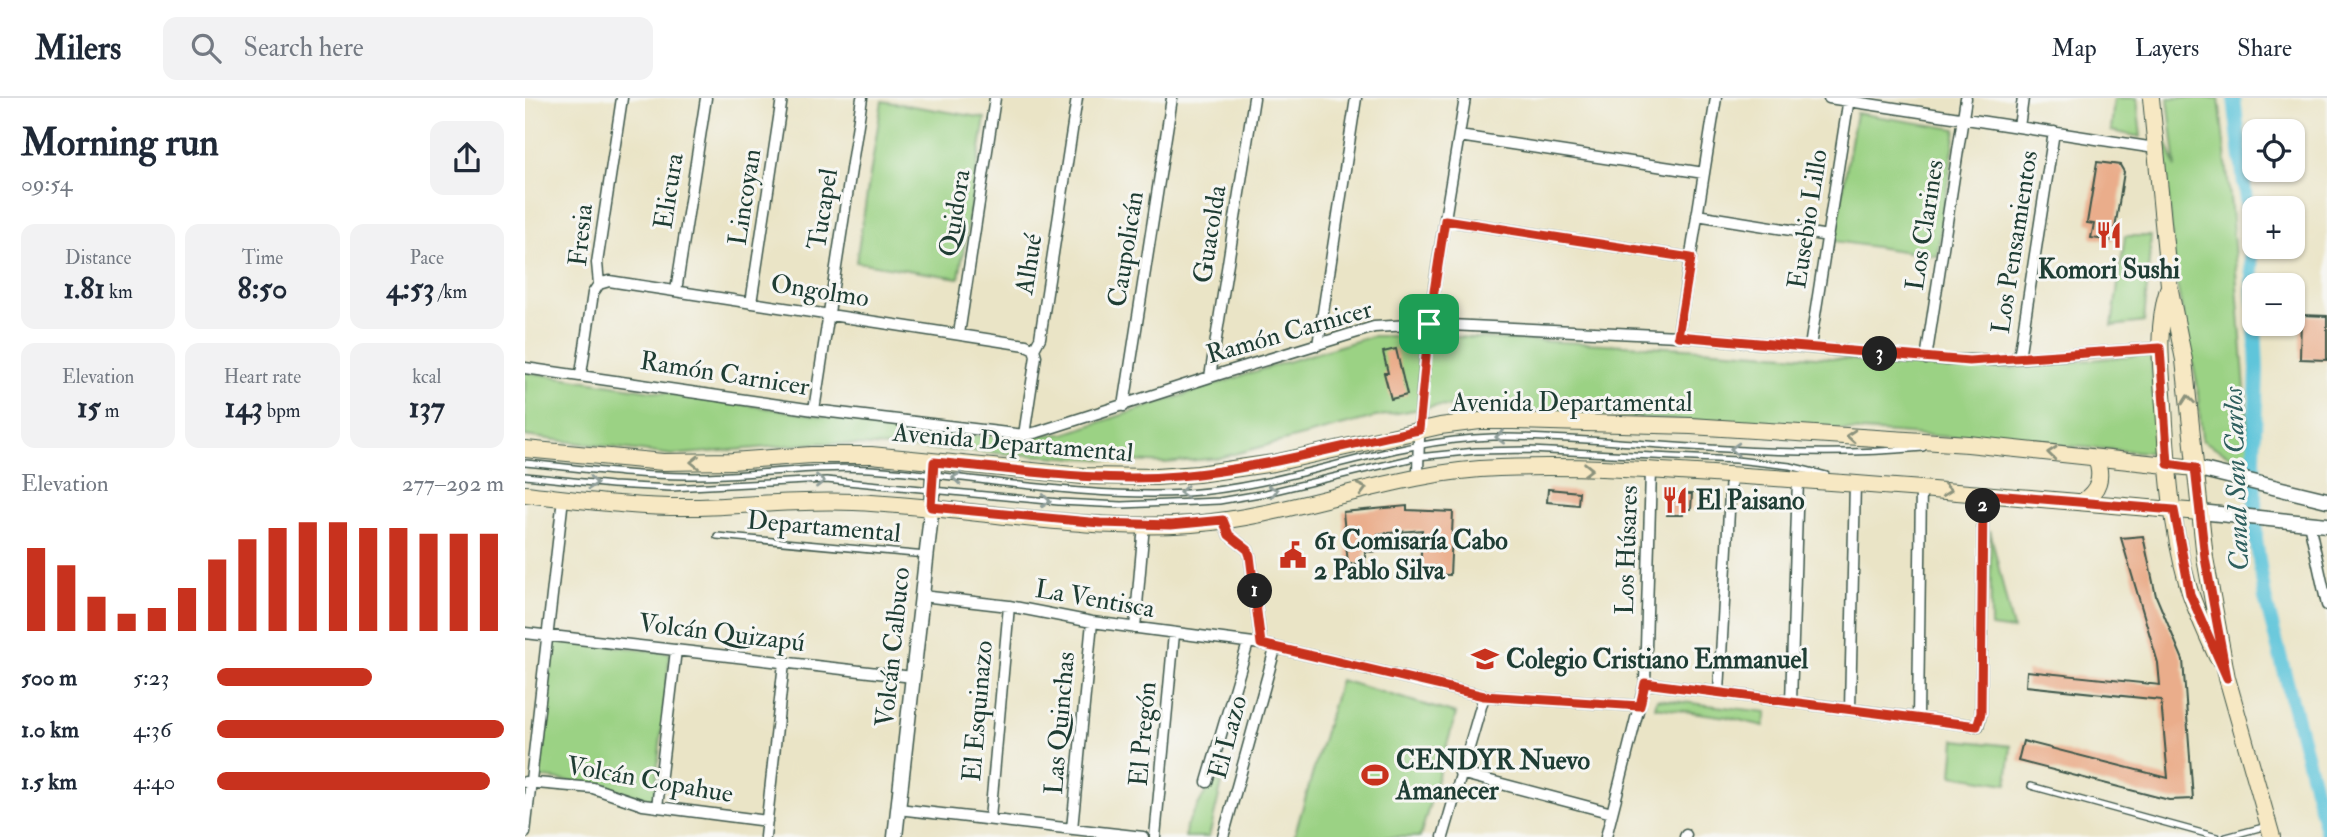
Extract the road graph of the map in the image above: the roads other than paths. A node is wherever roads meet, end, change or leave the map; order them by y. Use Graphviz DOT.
graph roads {
  1 [pos="622,98"];
  2 [pos="706,98"];
  3 [pos="782,98"];
  4 [pos="863,98"];
  5 [pos="995,98"];
  6 [pos="1077,98"];
  7 [pos="1171,98"];
  8 [pos="1254,98"];
  9 [pos="1356,98"];
  10 [pos="1465,98"];
  11 [pos="1716,98"];
  12 [pos="1829,98"];
  13 [pos="1966,98"];
  14 [pos="2023,98"];
  15 [pos="2151,98"];
  16 [pos="1849,99"];
  17 [pos="1963,119"];
  18 [pos="2019,127"];
  19 [pos="2054,132"];
  20 [pos="1459,136"];
  21 [pos="2155,148"];
  22 [pos="1704,173"];
  23 [pos="1697,215"];
  24 [pos="1445,220"];
  25 [pos="1828,236"];
  26 [pos="1691,258"];
  27 [pos="599,284"];
  28 [pos="2169,285"];
  29 [pos="676,291"];
  30 [pos="751,303"];
  31 [pos="829,314"];
  32 [pos="1429,324"];
  33 [pos="959,334"];
  34 [pos="1678,336"];
  35 [pos="1318,345"];
  36 [pos="1810,347"];
  37 [pos="2160,348"];
  38 [pos="1034,349"];
  39 [pos="2019,358"];
  40 [pos="1926,359"];
  41 [pos="525,368"];
  42 [pos="581,374"];
  43 [pos="1210,377"];
  44 [pos="1124,406"];
  45 [pos="814,410"];
  46 [pos="1024,435"];
  47 [pos="1419,437"];
  48 [pos="525,449"];
  49 [pos="1418,457"];
  50 [pos="2096,457"];
  51 [pos="525,463"];
  52 [pos="2168,464"];
  53 [pos="2195,468"];
  54 [pos="1651,470"];
  55 [pos="1731,475"];
  56 [pos="525,476"];
  57 [pos="933,476"];
  58 [pos="1418,477"];
  59 [pos="1798,479"];
  60 [pos="1855,482"];
  61 [pos="1921,487"];
  62 [pos="525,494"];
  63 [pos="1983,494"];
  64 [pos="563,498"];
  65 [pos="2327,500"];
  66 [pos="2082,502"];
  67 [pos="931,507"];
  68 [pos="2174,510"];
  69 [pos="2200,512"];
  70 [pos="1223,520"];
  71 [pos="2309,523"];
  72 [pos="1144,525"];
  73 [pos="2327,525"];
  74 [pos="717,536"];
  75 [pos="926,555"];
  76 [pos="922,596"];
  77 [pos="2327,605"];
  78 [pos="1009,606"];
  79 [pos="1092,622"];
  80 [pos="1135,628"];
  81 [pos="525,633"];
  82 [pos="1174,634"];
  83 [pos="548,635"];
  84 [pos="1248,643"];
  85 [pos="1261,644"];
  86 [pos="1275,649"];
  87 [pos="676,650"];
  88 [pos="784,663"];
  89 [pos="913,677"];
  90 [pos="2227,678"];
  91 [pos="1645,683"];
  92 [pos="1719,692"];
  93 [pos="1484,696"];
  94 [pos="1791,702"];
  95 [pos="1640,706"];
  96 [pos="1850,709"];
  97 [pos="1918,718"];
  98 [pos="1460,773"];
  99 [pos="528,782"];
  100 [pos="1207,782"];
  101 [pos="2031,786"];
  102 [pos="657,807"];
  103 [pos="898,809"];
  104 [pos="1612,813"];
  105 [pos="990,820"];
  106 [pos="767,821"];
  107 [pos="1072,829"];
  108 [pos="2271,831"];
  109 [pos="525,833"];
  110 [pos="765,837"];
  111 [pos="895,837"];
  112 [pos="1143,837"];
  113 [pos="1155,837"];
  114 [pos="1223,837"];
  115 [pos="1443,837"];
  116 [pos="1606,837"];
  117 [pos="2217,837"];
  118 [pos="2226,837"];
  1 -- 27 [label="street, Fresia"];
  2 -- 29 [label="street, Elicura"];
  3 -- 30 [label="street, Lincoyan"];
  4 -- 31 [label="street, Tucapel"];
  5 -- 33 [label="street, Quidora"];
  6 -- 38 [label="street, Alhué"];
  7 -- 44 [label="street, Caupolicán"];
  8 -- 43 [label="street, Guacolda"];
  9 -- 35 [label="street"];
  10 -- 20 [label="street"];
  11 -- 22 [label="street"];
  12 -- 16 [label="street"];
  13 -- 17 [label="street, Los Clarines"];
  14 -- 18 [label="street"];
  15 -- 21 [label="main road"];
  16 -- 17 [label="street"];
  16 -- 25 [label="street, Eusebio Lillo"];
  17 -- 18 [label="street"];
  17 -- 40 [label="street, Los Clarines"];
  18 -- 19 [label="street"];
  19 -- 21 [label="street"];
  19 -- 39 [label="street, Los Pensamientos"];
  20 -- 22 [label="street"];
  20 -- 24 [label="street"];
  21 -- 28 [label="main road"];
  22 -- 23 [label="street"];
  23 -- 25 [label="street"];
  23 -- 26 [label="street"];
  24 -- 26 [label="street"];
  24 -- 32 [label="street"];
  25 -- 36 [label="street, Eusebio Lillo"];
  26 -- 34 [label="street"];
  27 -- 29 [label="street, Ongolmo"];
  27 -- 42 [label="street, Fresia"];
  28 -- 37 [label="main road"];
  53 -- 28 [label="main road, one-way"];
  29 -- 30 [label="street, Ongolmo"];
  30 -- 31 [label="street, Ongolmo"];
  31 -- 33 [label="street, Ongolmo"];
  31 -- 45 [label="street, Tucapel"];
  32 -- 34 [label="street, Ramón Carnicer"];
  32 -- 35 [label="street, Ramón Carnicer"];
  32 -- 47 [label="street"];
  33 -- 38 [label="street, Ongolmo"];
  34 -- 36 [label="street, Ramón Carnicer"];
  35 -- 43 [label="street, Ramón Carnicer"];
  36 -- 40 [label="street, Ramón Carnicer"];
  37 -- 39 [label="street, Ramón Carnicer"];
  37 -- 52 [label="main road"];
  38 -- 46 [label="street, Alhué"];
  39 -- 40 [label="street, Ramón Carnicer"];
  41 -- 42 [label="street, Ramón Carnicer"];
  42 -- 45 [label="street, Ramón Carnicer"];
  43 -- 44 [label="street, Ramón Carnicer"];
  44 -- 46 [label="street, Ramón Carnicer"];
  45 -- 46 [label="street, Ramón Carnicer"];
  47 -- 49 [label="street"];
  50 -- 47 [label="main road, Avenida Departamental, one-way"];
  47 -- 57 [label="main road, Avenida Departamental"];
  57 -- 48 [label="main road, Avenida Departamental, one-way"];
  57 -- 49 [label="lane, one-way"];
  49 -- 58 [label="street"];
  49 -- 60 [label="lane, one-way"];
  50 -- 52 [label="main road, Avenida Departamental"];
  50 -- 66 [label="main road"];
  51 -- 57 [label="lane"];
  52 -- 53 [label="main road, Avenida Departamental"];
  52 -- 68 [label="main road"];
  53 -- 65 [label="street, Avenida Departamental"];
  53 -- 69 [label="main road"];
  54 -- 55 [label="main road"];
  58 -- 54 [label="main road, one-way"];
  54 -- 91 [label="street, Los Húsares"];
  55 -- 59 [label="main road"];
  55 -- 92 [label="street"];
  56 -- 57 [label="lane, one-way"];
  57 -- 67 [label="street, Volcán Calbuco"];
  70 -- 58 [label="main road, one-way"];
  59 -- 60 [label="main road"];
  59 -- 94 [label="street"];
  60 -- 61 [label="main road"];
  60 -- 96 [label="street"];
  61 -- 63 [label="main road, one-way"];
  61 -- 97 [label="street"];
  62 -- 64 [label="main road"];
  63 -- 66 [label="main road"];
  63 -- 97 [label="street"];
  64 -- 67 [label="main road"];
  64 -- 83 [label="street"];
  66 -- 68 [label="main road"];
  67 -- 72 [label="main road"];
  67 -- 75 [label="street, Volcán Calbuco"];
  68 -- 69 [label="main road"];
  68 -- 90 [label="main road"];
  69 -- 71 [label="street"];
  69 -- 90 [label="main road"];
  70 -- 72 [label="main road"];
  70 -- 85 [label="street"];
  71 -- 73 [label="street"];
  71 -- 77 [label="street"];
  72 -- 80 [label="street"];
  74 -- 75 [label="lane, Departamental"];
  75 -- 76 [label="street, Volcán Calbuco"];
  76 -- 78 [label="street, La Ventisca"];
  76 -- 89 [label="street, Volcán Calbuco"];
  78 -- 79 [label="street, La Ventisca"];
  78 -- 105 [label="street, El Esquinazo"];
  79 -- 80 [label="street, La Ventisca"];
  79 -- 107 [label="street, Las Quinchas"];
  80 -- 82 [label="street, La Ventisca"];
  81 -- 83 [label="street, Volcán Quizapú"];
  82 -- 84 [label="street, La Ventisca"];
  82 -- 113 [label="street, El Pregón"];
  83 -- 87 [label="street, Volcán Quizapú"];
  83 -- 99 [label="street"];
  84 -- 85 [label="street, La Ventisca"];
  84 -- 100 [label="street"];
  85 -- 86 [label="street, La Ventisca"];
  86 -- 93 [label="street, La Ventisca"];
  86 -- 114 [label="street, El Lazo"];
  87 -- 88 [label="street, Volcán Quizapú"];
  87 -- 102 [label="street"];
  88 -- 89 [label="street, Volcán Quizapú"];
  88 -- 106 [label="street"];
  89 -- 103 [label="street, Volcán Calbuco"];
  90 -- 108 [label="main road"];
  91 -- 92 [label="street"];
  91 -- 95 [label="street, Los Húsares"];
  92 -- 94 [label="street"];
  93 -- 95 [label="street, La Ventisca"];
  93 -- 98 [label="street"];
  94 -- 96 [label="street"];
  95 -- 104 [label="street, Los Húsares"];
  96 -- 97 [label="street"];
  98 -- 104 [label="street"];
  98 -- 115 [label="street"];
  99 -- 102 [label="street, Volcán Copahue"];
  99 -- 109 [label="street"];
  101 -- 117 [label="lane"];
  102 -- 106 [label="street, Volcán Copahue"];
  103 -- 105 [label="street"];
  103 -- 111 [label="street, Volcán Calbuco"];
  104 -- 116 [label="street, Los Húsares"];
  105 -- 107 [label="street"];
  106 -- 110 [label="street"];
  107 -- 112 [label="street"];
  108 -- 118 [label="lane"];
}
